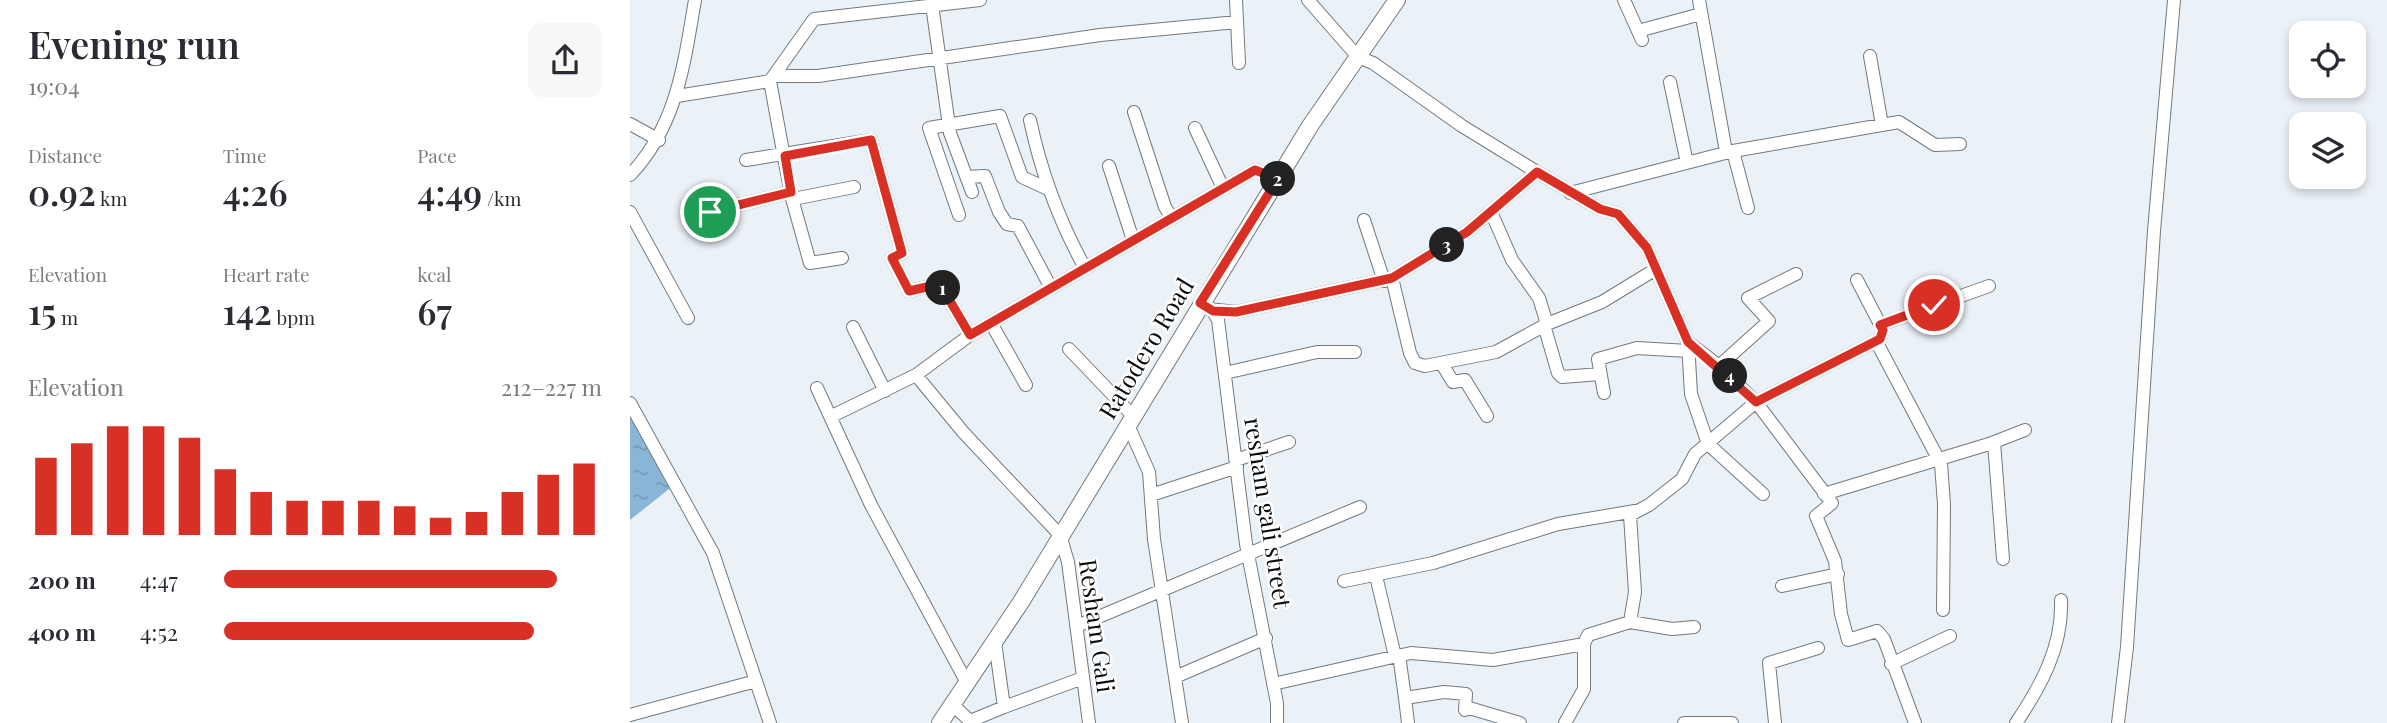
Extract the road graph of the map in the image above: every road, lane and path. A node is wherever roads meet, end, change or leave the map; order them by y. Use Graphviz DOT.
graph roads {
  1 [pos="695,0"];
  2 [pos="980,0"];
  3 [pos="1236,0"];
  4 [pos="1397,0"];
  5 [pos="1624,0"];
  6 [pos="1699,0"];
  7 [pos="2174,0"];
  8 [pos="1310,1"];
  9 [pos="932,5"];
  10 [pos="1701,13"];
  11 [pos="1237,22"];
  12 [pos="1870,56"];
  13 [pos="940,57"];
  14 [pos="1358,57"];
  15 [pos="1240,63"];
  16 [pos="772,79"];
  17 [pos="1670,82"];
  18 [pos="677,96"];
  19 [pos="1134,113"];
  20 [pos="1031,120"];
  21 [pos="630,124"];
  22 [pos="951,125"];
  23 [pos="1882,125"];
  24 [pos="1195,128"];
  25 [pos="659,139"];
  26 [pos="1960,144"];
  27 [pos="1730,152"];
  28 [pos="785,156"];
  29 [pos="746,160"];
  30 [pos="1687,163"];
  31 [pos="1109,166"];
  32 [pos="1537,172"];
  33 [pos="630,176"];
  34 [pos="967,177"];
  35 [pos="1278,179"];
  36 [pos="854,187"];
  37 [pos="1223,188"];
  38 [pos="1050,190"];
  39 [pos="972,192"];
  40 [pos="1570,193"];
  41 [pos="792,195"];
  42 [pos="1748,208"];
  43 [pos="630,212"];
  44 [pos="710,212"];
  45 [pos="1492,214"];
  46 [pos="959,215"];
  47 [pos="1172,218"];
  48 [pos="1364,220"];
  49 [pos="1133,240"];
  50 [pos="842,258"];
  51 [pos="1085,268"];
  52 [pos="1656,269"];
  53 [pos="1796,274"];
  54 [pos="1857,279"];
  55 [pos="1388,280"];
  56 [pos="1989,286"];
  57 [pos="1051,288"];
  58 [pos="1207,307"];
  59 [pos="688,318"];
  60 [pos="991,323"];
  61 [pos="1545,325"];
  62 [pos="1880,325"];
  63 [pos="853,327"];
  64 [pos="970,335"];
  65 [pos="1876,341"];
  66 [pos="1688,346"];
  67 [pos="1069,349"];
  68 [pos="1354,352"];
  69 [pos="1442,364"];
  70 [pos="1719,366"];
  71 [pos="1225,373"];
  72 [pos="1600,374"];
  73 [pos="916,375"];
  74 [pos="1026,384"];
  75 [pos="817,388"];
  76 [pos="885,391"];
  77 [pos="1604,393"];
  78 [pos="1756,402"];
  79 [pos="630,403"];
  80 [pos="832,416"];
  81 [pos="1487,416"];
  82 [pos="1131,420"];
  83 [pos="2025,430"];
  84 [pos="1289,442"];
  85 [pos="1994,442"];
  86 [pos="1708,444"];
  87 [pos="1938,458"];
  88 [pos="1236,463"];
  89 [pos="1763,494"];
  90 [pos="1824,494"];
  91 [pos="1151,495"];
  92 [pos="1360,507"];
  93 [pos="1638,510"];
  94 [pos="1059,536"];
  95 [pos="1248,554"];
  96 [pos="2003,559"];
  97 [pos="1838,574"];
  98 [pos="1376,576"];
  99 [pos="1344,581"];
  100 [pos="1782,586"];
  101 [pos="1163,590"];
  102 [pos="2061,600"];
  103 [pos="1943,610"];
  104 [pos="1630,622"];
  105 [pos="1077,626"];
  106 [pos="1694,626"];
  107 [pos="1950,636"];
  108 [pos="1266,638"];
  109 [pos="995,642"];
  110 [pos="1584,644"];
  111 [pos="1818,648"];
  112 [pos="1397,656"];
  113 [pos="1891,664"];
  114 [pos="1175,677"];
  115 [pos="1083,678"];
  116 [pos="755,681"];
  117 [pos="967,683"];
  118 [pos="1273,684"];
  119 [pos="1405,698"];
  120 [pos="953,705"];
  121 [pos="1004,707"];
  122 [pos="630,715"];
  123 [pos="1913,722"];
  124 [pos="769,723"];
  125 [pos="940,723"];
  126 [pos="1088,723"];
  127 [pos="1182,723"];
  128 [pos="1277,723"];
  129 [pos="1408,723"];
  130 [pos="1520,723"];
  131 [pos="1565,723"];
  132 [pos="1684,723"];
  133 [pos="1732,723"];
  134 [pos="1775,723"];
  135 [pos="2015,723"];
  136 [pos="2118,723"];
  1 -- 18 [label="street"];
  2 -- 9 [label="street"];
  3 -- 11 [label="street"];
  4 -- 14 [label="main road, Ratodero Road"];
  5 -- 10 [label="street"];
  6 -- 10 [label="street"];
  7 -- 136 [label="street"];
  8 -- 14 [label="street"];
  9 -- 13 [label="street"];
  9 -- 16 [label="street"];
  10 -- 27 [label="street"];
  11 -- 13 [label="street"];
  11 -- 15 [label="street"];
  12 -- 23 [label="street"];
  13 -- 16 [label="street"];
  13 -- 22 [label="street"];
  14 -- 32 [label="street"];
  14 -- 35 [label="main road, Ratodero Road"];
  16 -- 18 [label="street"];
  16 -- 28 [label="street"];
  17 -- 30 [label="street"];
  18 -- 25 [label="street"];
  19 -- 47 [label="street"];
  20 -- 38 [label="street"];
  21 -- 25 [label="street"];
  22 -- 34 [label="street"];
  22 -- 38 [label="street"];
  22 -- 46 [label="street"];
  23 -- 26 [label="street"];
  23 -- 27 [label="street"];
  24 -- 37 [label="street"];
  25 -- 33 [label="street"];
  27 -- 30 [label="street"];
  27 -- 42 [label="street"];
  28 -- 29 [label="street"];
  28 -- 41 [label="street"];
  28 -- 64 [label="street"];
  30 -- 40 [label="street"];
  31 -- 49 [label="street"];
  32 -- 40 [label="street"];
  32 -- 45 [label="street"];
  34 -- 39 [label="street"];
  34 -- 57 [label="street"];
  35 -- 37 [label="street"];
  35 -- 58 [label="main road, Ratodero Road"];
  36 -- 41 [label="street"];
  37 -- 47 [label="street"];
  38 -- 51 [label="street"];
  40 -- 52 [label="street"];
  41 -- 44 [label="street"];
  41 -- 50 [label="street"];
  43 -- 59 [label="street"];
  45 -- 55 [label="street"];
  45 -- 61 [label="street"];
  47 -- 49 [label="street"];
  48 -- 55 [label="street"];
  49 -- 51 [label="street"];
  51 -- 57 [label="street"];
  52 -- 61 [label="street"];
  52 -- 66 [label="street"];
  53 -- 70 [label="street"];
  54 -- 62 [label="street"];
  55 -- 58 [label="street"];
  55 -- 69 [label="street"];
  56 -- 62 [label="street"];
  57 -- 60 [label="street"];
  58 -- 71 [label="street, resham gali street"];
  58 -- 82 [label="main road, Ratodero Road"];
  60 -- 64 [label="street"];
  60 -- 74 [label="street"];
  61 -- 69 [label="street"];
  61 -- 72 [label="street"];
  62 -- 65 [label="street"];
  63 -- 76 [label="street"];
  64 -- 73 [label="street"];
  65 -- 78 [label="street"];
  65 -- 87 [label="street"];
  66 -- 70 [label="street"];
  66 -- 72 [label="street"];
  66 -- 86 [label="street"];
  67 -- 82 [label="street"];
  68 -- 71 [label="street"];
  69 -- 81 [label="street"];
  70 -- 78 [label="street"];
  71 -- 88 [label="street, resham gali street"];
  72 -- 77 [label="street"];
  73 -- 76 [label="street"];
  73 -- 94 [label="street"];
  75 -- 80 [label="street"];
  76 -- 80 [label="street"];
  78 -- 86 [label="street"];
  78 -- 90 [label="street"];
  79 -- 116 [label="street"];
  80 -- 117 [label="street"];
  82 -- 91 [label="street"];
  82 -- 94 [label="main road, Ratodero Road"];
  83 -- 85 [label="street"];
  84 -- 88 [label="street"];
  85 -- 87 [label="street"];
  85 -- 96 [label="street"];
  86 -- 89 [label="street"];
  86 -- 93 [label="street"];
  87 -- 90 [label="street"];
  87 -- 103 [label="street"];
  88 -- 91 [label="street"];
  88 -- 95 [label="street, resham gali street"];
  90 -- 97 [label="street"];
  91 -- 101 [label="street"];
  92 -- 95 [label="street"];
  93 -- 98 [label="street"];
  93 -- 104 [label="street"];
  94 -- 105 [label="street, Resham Gali"];
  94 -- 109 [label="main road, Ratodero Road"];
  95 -- 101 [label="street"];
  95 -- 108 [label="street, resham gali street"];
  97 -- 100 [label="street"];
  97 -- 113 [label="street"];
  98 -- 99 [label="street"];
  98 -- 112 [label="street"];
  101 -- 105 [label="street"];
  101 -- 114 [label="street"];
  102 -- 135 [label="street"];
  104 -- 106 [label="street"];
  104 -- 110 [label="street"];
  105 -- 115 [label="street, Resham Gali"];
  107 -- 113 [label="street"];
  108 -- 114 [label="street"];
  108 -- 118 [label="street, resham gali street"];
  109 -- 117 [label="main road, Ratodero Road"];
  109 -- 121 [label="street"];
  110 -- 112 [label="street"];
  110 -- 131 [label="street"];
  111 -- 134 [label="street"];
  112 -- 118 [label="street"];
  112 -- 119 [label="street"];
  113 -- 123 [label="street"];
  114 -- 127 [label="street"];
  115 -- 121 [label="street"];
  115 -- 126 [label="street, Resham Gali"];
  116 -- 122 [label="street"];
  116 -- 124 [label="street"];
  117 -- 120 [label="main road, Ratodero Road"];
  118 -- 128 [label="street, resham gali street"];
  119 -- 129 [label="street"];
  119 -- 130 [label="street"];
  120 -- 121 [label="street"];
  120 -- 125 [label="main road, Ratodero Road"];
  132 -- 133 [label="street"];
}
